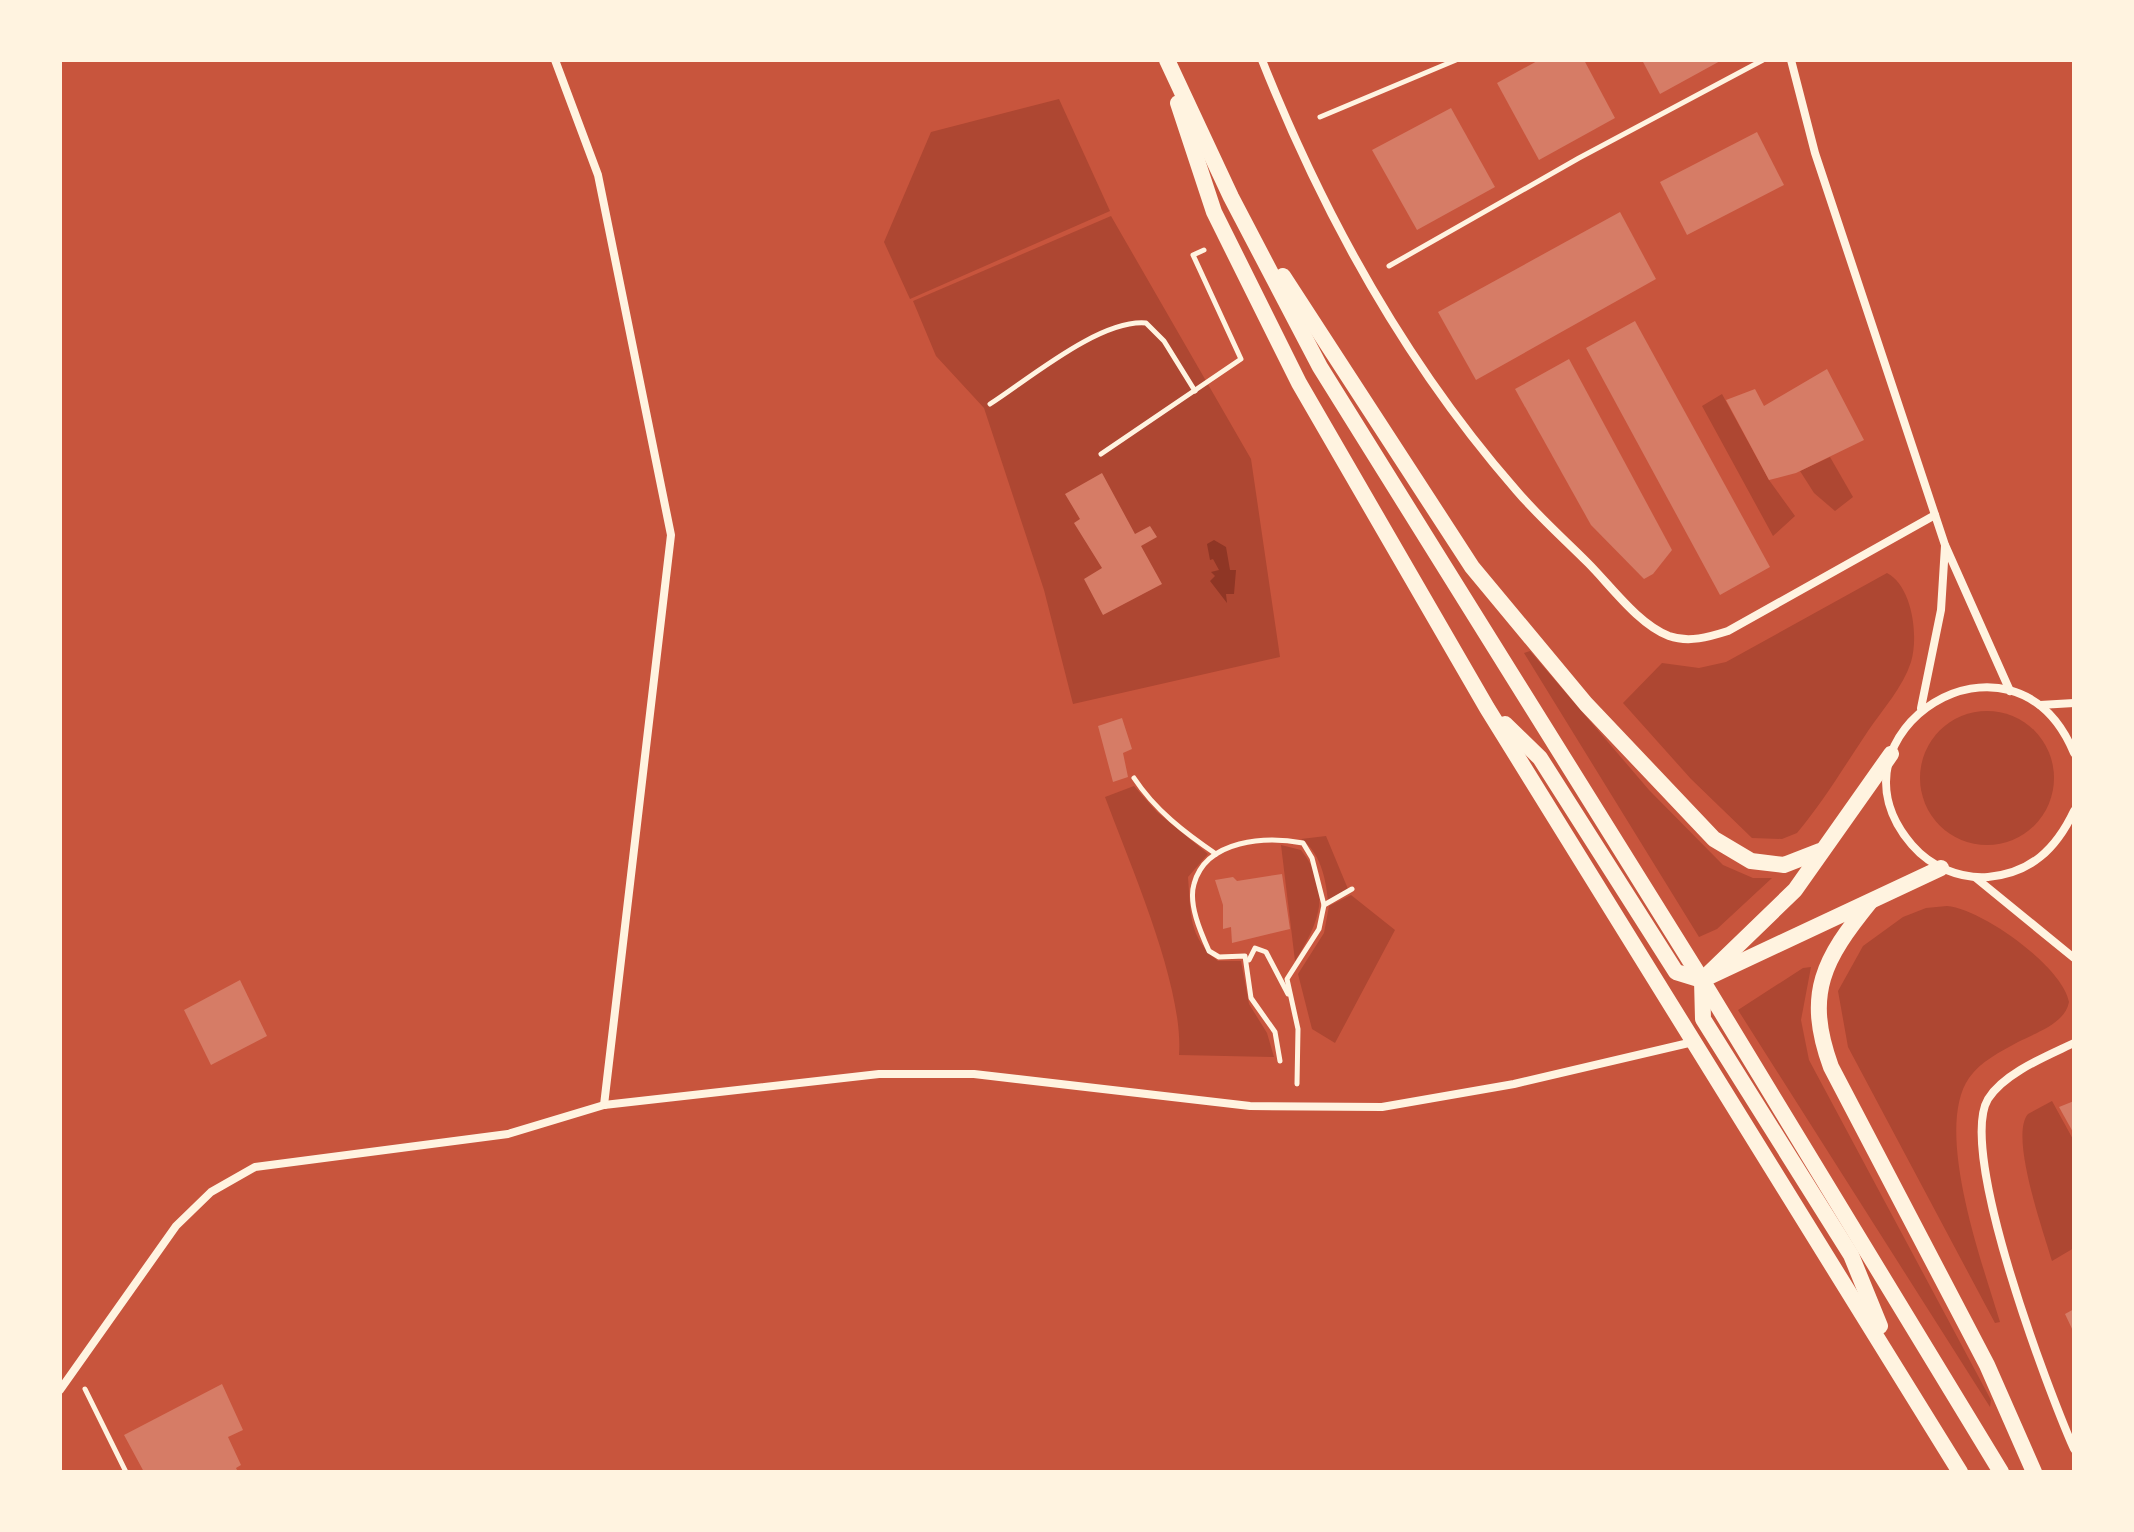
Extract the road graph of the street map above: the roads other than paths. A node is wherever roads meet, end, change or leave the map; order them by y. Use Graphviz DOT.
graph roads {
  1 [pos="555,60"];
  2 [pos="1165,60"];
  3 [pos="1262,60"];
  4 [pos="1791,60"];
  5 [pos="1231,197"];
  6 [pos="1935,515"];
  7 [pos="1945,545"];
  8 [pos="2010,691"];
  9 [pos="2074,703"];
  10 [pos="2040,705"];
  11 [pos="1487,708"];
  12 [pos="1921,708"];
  13 [pos="2074,753"];
  14 [pos="1891,754"];
  15 [pos="2074,811"];
  16 [pos="1820,851"];
  17 [pos="1941,868"];
  18 [pos="1975,878"];
  19 [pos="1870,902"];
  20 [pos="2074,958"];
  21 [pos="1702,980"];
  22 [pos="2074,1035"];
  23 [pos="1695,1041"];
  24 [pos="2070,1045"];
  25 [pos="604,1105"];
  26 [pos="1897,1369"];
  27 [pos="60,1390"];
  28 [pos="2074,1449"];
  29 [pos="1960,1472"];
  30 [pos="2001,1472"];
  31 [pos="2034,1472"];
  1 -- 25 [label="street"];
  2 -- 5 [label="main road"];
  2 -- 11 [label="main road"];
  3 -- 6 [label="street"];
  4 -- 6 [label="street"];
  5 -- 16 [label="main road"];
  5 -- 21 [label="main road"];
  6 -- 7 [label="street"];
  7 -- 8 [label="street"];
  7 -- 12 [label="street"];
  8 -- 10 [label="street"];
  8 -- 12 [label="street"];
  9 -- 10 [label="street"];
  10 -- 13 [label="street"];
  11 -- 21 [label="main road"];
  11 -- 23 [label="main road"];
  12 -- 14 [label="street"];
  14 -- 16 [label="main road"];
  14 -- 17 [label="street"];
  15 -- 18 [label="street"];
  16 -- 21 [label="main road"];
  17 -- 18 [label="street"];
  17 -- 19 [label="main road"];
  18 -- 20 [label="street"];
  19 -- 21 [label="main road"];
  19 -- 31 [label="main road"];
  21 -- 26 [label="main road"];
  21 -- 30 [label="main road"];
  22 -- 24 [label="street"];
  23 -- 25 [label="street"];
  23 -- 26 [label="main road"];
  24 -- 28 [label="street"];
  25 -- 27 [label="street"];
  26 -- 29 [label="main road"];
}
